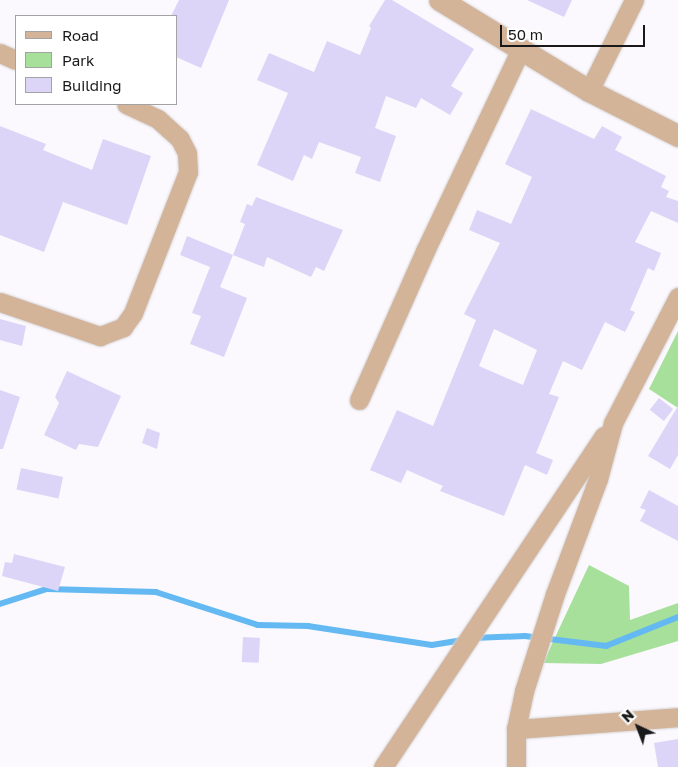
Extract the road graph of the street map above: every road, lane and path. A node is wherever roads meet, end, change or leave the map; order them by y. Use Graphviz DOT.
graph roads {
  1 [pos="440,0"];
  2 [pos="634,0"];
  3 [pos="522,49"];
  4 [pos="0,53"];
  5 [pos="15,60"];
  6 [pos="589,92"];
  7 [pos="128,105"];
  8 [pos="678,136"];
  9 [pos="678,297"];
  10 [pos="0,302"];
  11 [pos="360,400"];
  12 [pos="613,423"];
  13 [pos="678,717"];
  14 [pos="516,728"];
  15 [pos="383,767"];
  16 [pos="516,767"];
  1 -- 3 [label="street"];
  2 -- 6 [label="street"];
  3 -- 6 [label="street"];
  3 -- 11 [label="street"];
  4 -- 5 [label="street"];
  6 -- 8 [label="street"];
  7 -- 10 [label="street"];
  9 -- 12 [label="street"];
  12 -- 14 [label="street"];
  12 -- 15 [label="street"];
  13 -- 14 [label="street"];
  14 -- 16 [label="street"];
}
